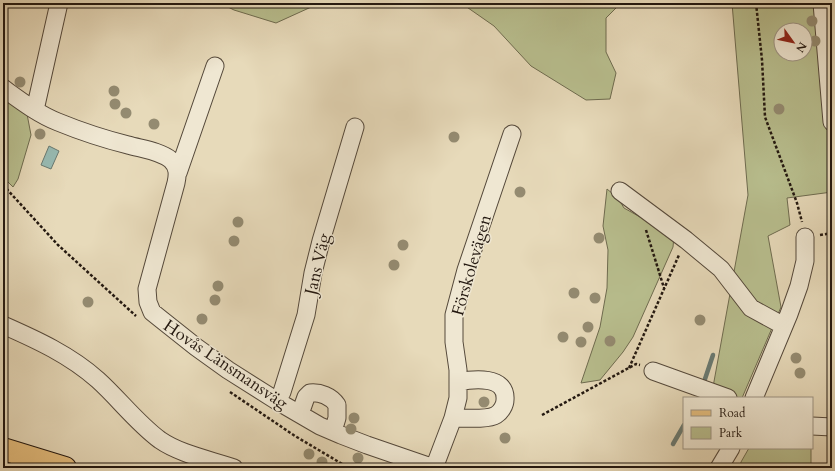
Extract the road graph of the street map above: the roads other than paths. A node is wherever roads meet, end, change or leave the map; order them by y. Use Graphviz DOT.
graph roads {
  1 [pos="59,3"];
  2 [pos="822,3"];
  3 [pos="216,66"];
  4 [pos="3,88"];
  5 [pos="35,110"];
  6 [pos="832,122"];
  7 [pos="355,127"];
  8 [pos="512,134"];
  9 [pos="178,173"];
  10 [pos="620,191"];
  11 [pos="805,237"];
  12 [pos="3,326"];
  13 [pos="784,326"];
  14 [pos="653,371"];
  15 [pos="458,382"];
  16 [pos="725,397"];
  17 [pos="754,397"];
  18 [pos="277,400"];
  19 [pos="300,414"];
  20 [pos="453,418"];
  21 [pos="813,426"];
  22 [pos="832,427"];
  23 [pos="333,432"];
  24 [pos="3,449"];
  25 [pos="730,449"];
  26 [pos="64,468"];
  27 [pos="234,468"];
  28 [pos="434,468"];
  29 [pos="719,468"];
  1 -- 5 [label="street"];
  2 -- 6 [label="street"];
  3 -- 9 [label="street, Hovås Länsmansväg"];
  4 -- 5 [label="street"];
  5 -- 9 [label="street"];
  7 -- 18 [label="street, Jans Väg"];
  8 -- 15 [label="street, Förskolevägen"];
  9 -- 18 [label="street, Hovås Länsmansväg"];
  10 -- 13 [label="street"];
  11 -- 13 [label="street"];
  12 -- 27 [label="street"];
  13 -- 17 [label="street"];
  14 -- 16 [label="street"];
  15 -- 20 [label="street, Förskolevägen"];
  15 -- 20 [label="street"];
  18 -- 19 [label="street, Hovås Länsmansväg"];
  19 -- 23 [label="street, Hovås Länsmansväg"];
  19 -- 23 [label="street"];
  20 -- 28 [label="street, Förskolevägen"];
  21 -- 22 [label="street"];
  23 -- 28 [label="street, Hovås Länsmansväg"];
  24 -- 26 [label="main road"];
  25 -- 29 [label="street"];
}
